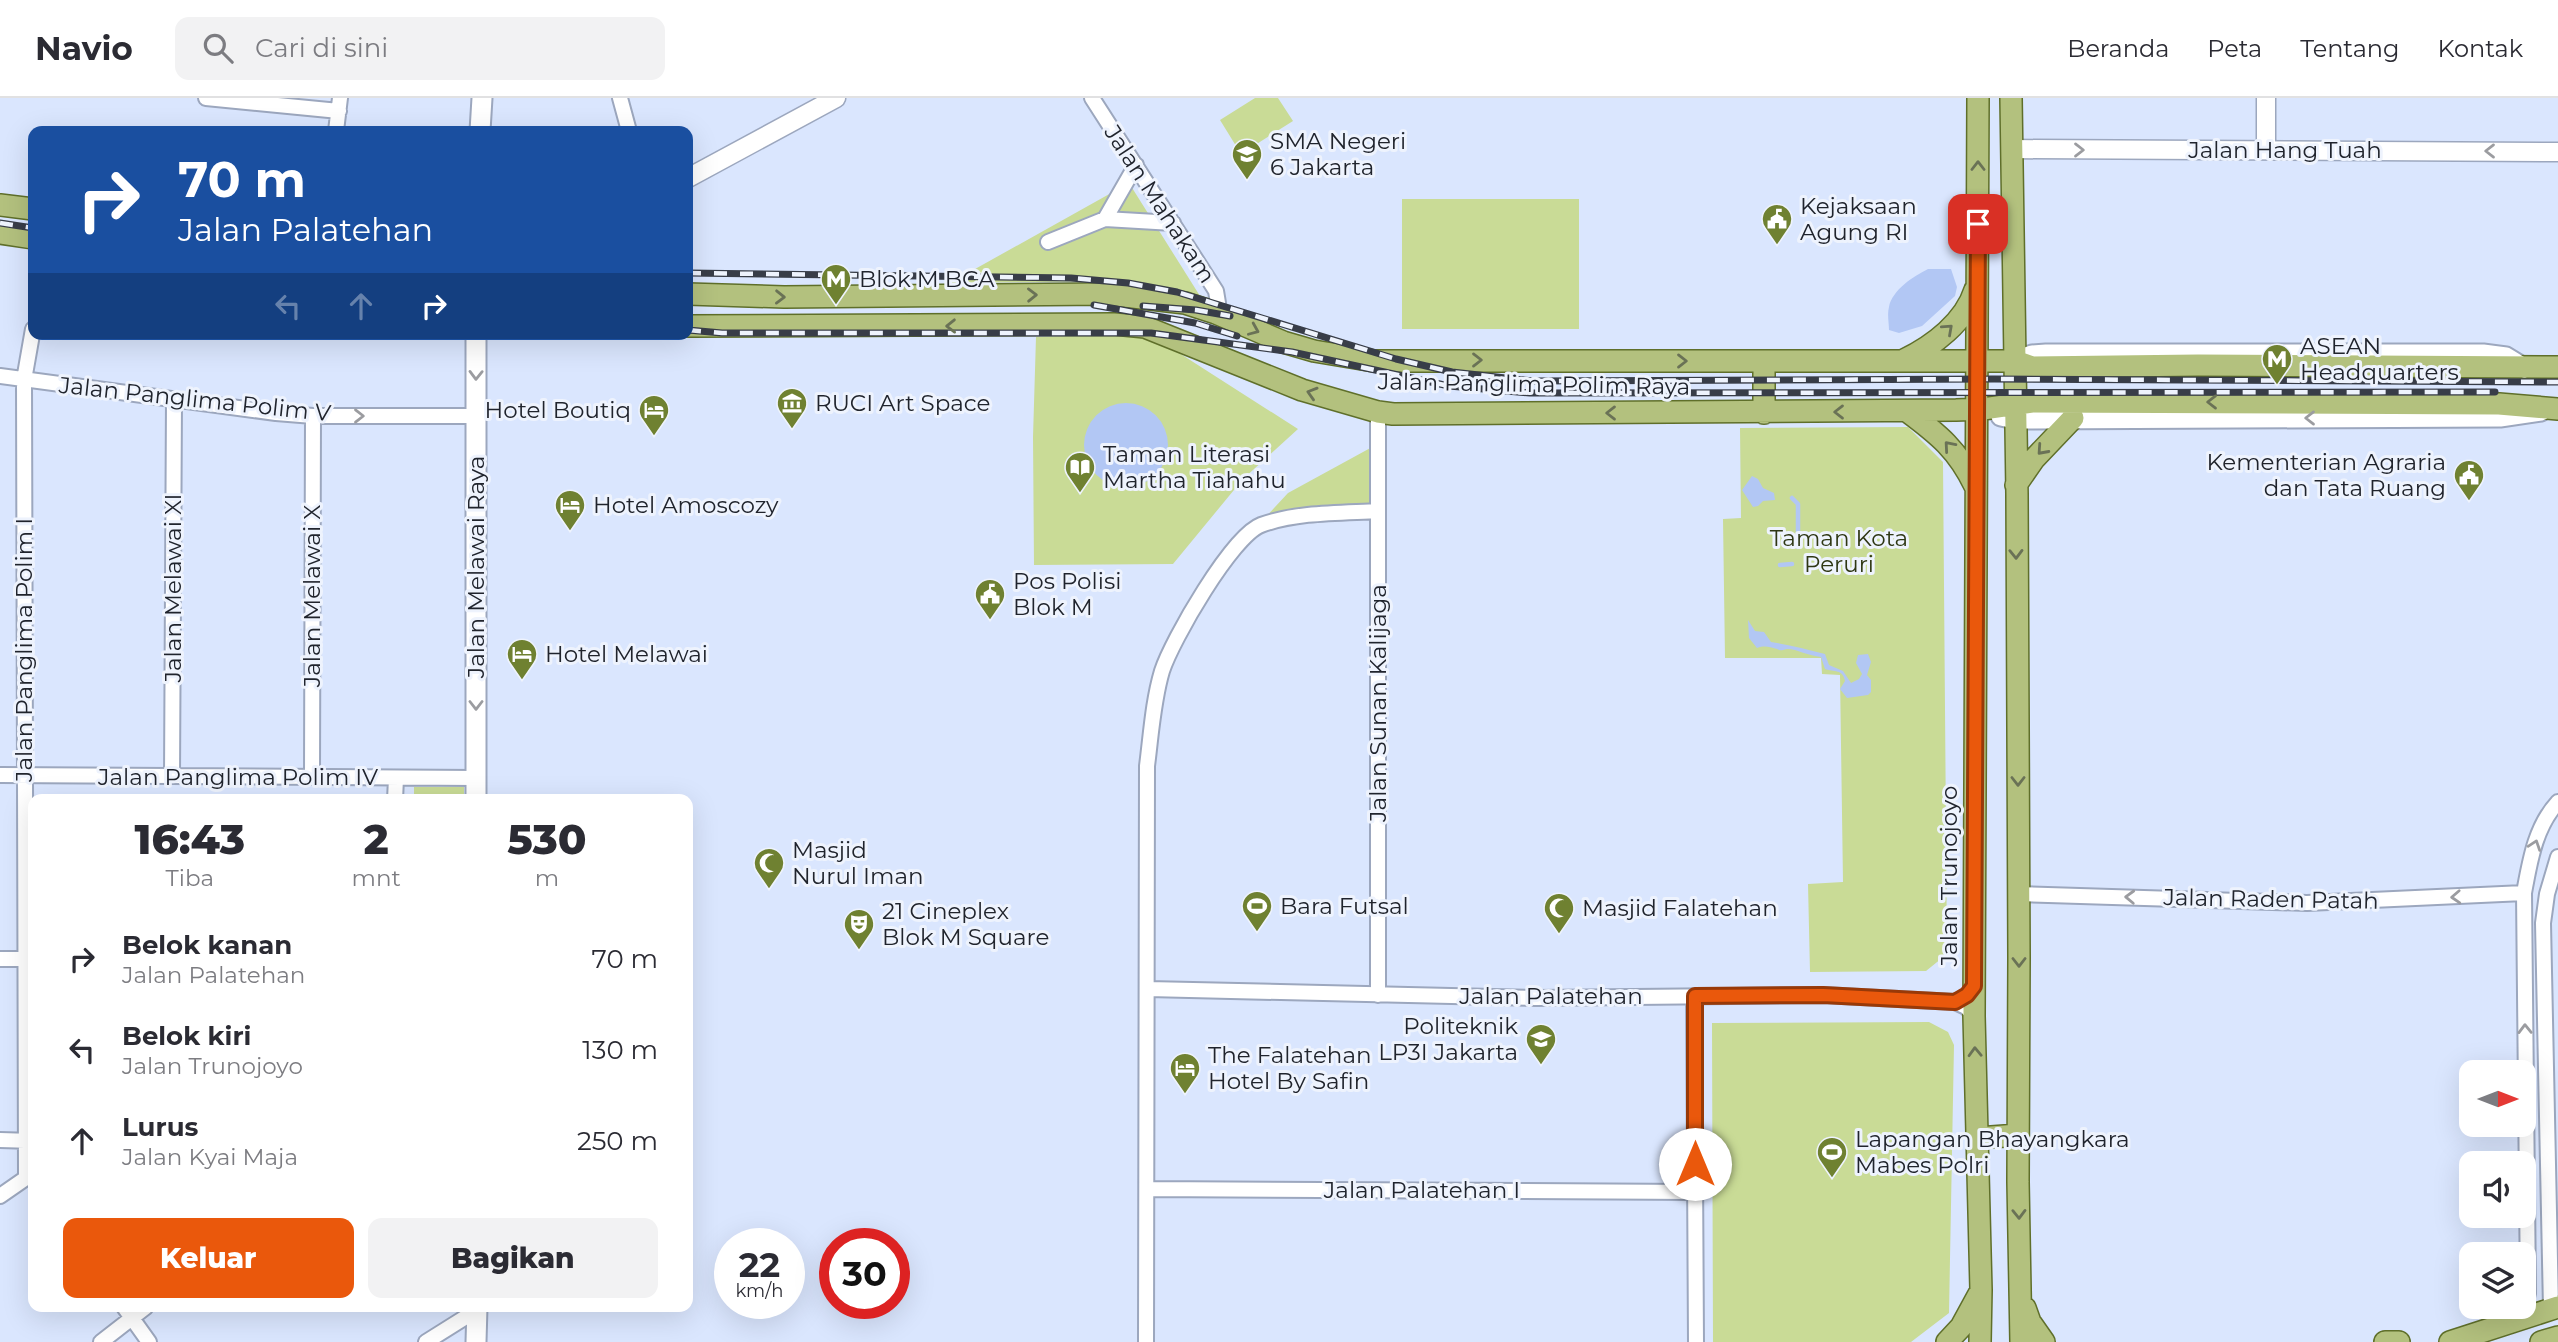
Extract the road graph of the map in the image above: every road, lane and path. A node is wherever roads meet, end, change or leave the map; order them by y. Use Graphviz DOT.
graph roads {
  1 [pos="206,98"];
  2 [pos="482,98"];
  3 [pos="620,98"];
  4 [pos="836,98"];
  5 [pos="1092,98"];
  6 [pos="1978,98"];
  7 [pos="2011,98"];
  8 [pos="2266,98"];
  9 [pos="225,99"];
  10 [pos="340,105"];
  11 [pos="337,126"];
  12 [pos="480,126"];
  13 [pos="628,126"];
  14 [pos="2011,149"];
  15 [pos="2266,150"];
  16 [pos="2558,152"];
  17 [pos="1136,165"];
  18 [pos="693,175"];
  19 [pos="0,205"];
  20 [pos="28,208"];
  21 [pos="1105,219"];
  22 [pos="1172,223"];
  23 [pos="0,233"];
  24 [pos="28,237"];
  25 [pos="1048,242"];
  26 [pos="1977,284"];
  27 [pos="693,294"];
  28 [pos="737,295"];
  29 [pos="1216,313"];
  30 [pos="693,326"];
  31 [pos="737,327"];
  32 [pos="31,340"];
  33 [pos="476,340"];
  34 [pos="1904,360"];
  35 [pos="1764,361"];
  36 [pos="2015,361"];
  37 [pos="1976,362"];
  38 [pos="2558,367"];
  39 [pos="0,376"];
  40 [pos="23,380"];
  41 [pos="174,400"];
  42 [pos="2553,409"];
  43 [pos="1980,410"];
  44 [pos="1907,411"];
  45 [pos="2015,411"];
  46 [pos="1378,412"];
  47 [pos="1764,413"];
  48 [pos="313,416"];
  49 [pos="475,416"];
  50 [pos="2073,418"];
  51 [pos="2016,485"];
  52 [pos="1977,491"];
  53 [pos="1378,512"];
  54 [pos="0,775"];
  55 [pos="24,775"];
  56 [pos="172,776"];
  57 [pos="312,777"];
  58 [pos="396,778"];
  59 [pos="476,778"];
  60 [pos="395,794"];
  61 [pos="476,794"];
  62 [pos="2558,802"];
  63 [pos="2558,857"];
  64 [pos="2524,893"];
  65 [pos="2018,894"];
  66 [pos="28,922"];
  67 [pos="0,959"];
  68 [pos="28,959"];
  69 [pos="1974,986"];
  70 [pos="1148,989"];
  71 [pos="1378,995"];
  72 [pos="1695,996"];
  73 [pos="1955,1002"];
  74 [pos="1974,1016"];
  75 [pos="2018,1135"];
  76 [pos="1978,1138"];
  77 [pos="0,1140"];
  78 [pos="28,1140"];
  79 [pos="28,1183"];
  80 [pos="1148,1189"];
  81 [pos="1695,1192"];
  82 [pos="0,1196"];
  83 [pos="2526,1242"];
  84 [pos="1981,1290"];
  85 [pos="2021,1296"];
  86 [pos="2554,1308"];
  87 [pos="128,1312"];
  88 [pos="471,1312"];
  89 [pos="477,1312"];
  90 [pos="2536,1314"];
  91 [pos="2519,1319"];
  92 [pos="2558,1337"];
  93 [pos="102,1342"];
  94 [pos="149,1342"];
  95 [pos="426,1342"];
  96 [pos="476,1342"];
  97 [pos="1146,1342"];
  98 [pos="1696,1342"];
  99 [pos="1947,1342"];
  100 [pos="1980,1342"];
  101 [pos="2021,1342"];
  102 [pos="2044,1342"];
  103 [pos="2385,1342"];
  104 [pos="2399,1342"];
  105 [pos="2450,1342"];
  106 [pos="2541,1342"];
  1 -- 9 [label="street"];
  2 -- 12 [label="main road"];
  3 -- 13 [label="street"];
  4 -- 18 [label="street"];
  5 -- 17 [label="street, Jalan Mahakam"];
  26 -- 6 [label="main road, Jalan Trunojoyo, one-way"];
  7 -- 14 [label="main road"];
  8 -- 15 [label="street"];
  9 -- 10 [label="street"];
  10 -- 11 [label="street"];
  14 -- 15 [label="street, Jalan Hang Tuah, one-way"];
  14 -- 36 [label="main road"];
  16 -- 15 [label="street, Jalan Hang Tuah, one-way"];
  17 -- 21 [label="street"];
  17 -- 22 [label="street, Jalan Mahakam"];
  19 -- 20 [label="main road"];
  21 -- 22 [label="street"];
  21 -- 25 [label="street"];
  22 -- 29 [label="street, Jalan Mahakam"];
  23 -- 24 [label="main road"];
  34 -- 26 [label="main road, one-way"];
  26 -- 37 [label="main road, Jalan Trunojoyo"];
  27 -- 28 [label="main road, Jalan Panglima Polim Raya"];
  28 -- 29 [label="main road, Jalan Panglima Polim Raya, one-way"];
  28 -- 31 [label="main road"];
  29 -- 35 [label="main road, Jalan Panglima Polim Raya, one-way"];
  30 -- 31 [label="main road, Jalan Panglima Polim Raya"];
  46 -- 31 [label="main road, Jalan Panglima Polim Raya, one-way"];
  32 -- 40 [label="street, Jalan Panglima Polim I"];
  33 -- 49 [label="main road, Jalan Melawai Raya, one-way"];
  34 -- 35 [label="main road, Jalan Panglima Polim Raya"];
  34 -- 37 [label="main road, Jalan Panglima Polim Raya"];
  35 -- 47 [label="main road"];
  36 -- 37 [label="main road, Jalan Panglima Polim Raya"];
  36 -- 38 [label="main road, Jalan Panglima Polim Raya"];
  36 -- 45 [label="main road"];
  37 -- 43 [label="main road, Jalan Trunojoyo"];
  39 -- 40 [label="street, Jalan Panglima Polim V"];
  40 -- 41 [label="street, Jalan Panglima Polim V"];
  40 -- 55 [label="street, Jalan Panglima Polim I"];
  41 -- 48 [label="street, Jalan Panglima Polim V"];
  41 -- 56 [label="street, Jalan Melawai XI"];
  42 -- 45 [label="main road, Jalan Panglima Polim Raya, one-way"];
  42 -- 50 [label="main road, one-way"];
  43 -- 44 [label="main road, Jalan Panglima Polim Raya"];
  43 -- 45 [label="main road, Jalan Panglima Polim Raya"];
  43 -- 52 [label="main road, Jalan Trunojoyo"];
  44 -- 47 [label="main road, Jalan Panglima Polim Raya, one-way"];
  52 -- 44 [label="main road, one-way"];
  45 -- 50 [label="main road"];
  45 -- 51 [label="main road"];
  47 -- 46 [label="main road, Jalan Panglima Polim Raya, one-way"];
  46 -- 53 [label="street, Jalan Sunan Kalijaga"];
  48 -- 49 [label="street, Jalan Panglima Polim V, one-way"];
  48 -- 57 [label="street, Jalan Melawai X"];
  49 -- 59 [label="main road, Jalan Melawai Raya, one-way"];
  50 -- 51 [label="main road, one-way"];
  51 -- 65 [label="main road, one-way"];
  52 -- 69 [label="main road, Jalan Trunojoyo"];
  53 -- 70 [label="street"];
  53 -- 71 [label="street, Jalan Sunan Kalijaga"];
  54 -- 55 [label="street, Jalan Panglima Polim IV"];
  55 -- 56 [label="street, Jalan Panglima Polim IV"];
  55 -- 66 [label="street, Jalan Panglima Polim I"];
  56 -- 57 [label="street, Jalan Panglima Polim IV"];
  57 -- 58 [label="street, Jalan Panglima Polim IV"];
  58 -- 59 [label="street, Jalan Panglima Polim IV"];
  58 -- 60 [label="street"];
  59 -- 61 [label="main road, Jalan Melawai Raya"];
  64 -- 62 [label="street, one-way"];
  63 -- 86 [label="street"];
  64 -- 65 [label="street, Jalan Raden Patah, one-way"];
  83 -- 64 [label="street, one-way"];
  65 -- 75 [label="main road, one-way"];
  67 -- 68 [label="street"];
  69 -- 73 [label="street"];
  69 -- 74 [label="main road, Jalan Trunojoyo"];
  70 -- 71 [label="street, Jalan Palatehan"];
  70 -- 80 [label="street"];
  71 -- 72 [label="street, Jalan Palatehan"];
  72 -- 73 [label="street, Jalan Palatehan"];
  72 -- 81 [label="street"];
  73 -- 74 [label="street"];
  76 -- 74 [label="main road, Jalan Trunojoyo, one-way"];
  75 -- 76 [label="main road"];
  75 -- 85 [label="main road, one-way"];
  76 -- 84 [label="main road, Jalan Trunojoyo"];
  77 -- 78 [label="street"];
  79 -- 82 [label="street"];
  80 -- 81 [label="street, Jalan Palatehan I"];
  80 -- 97 [label="street"];
  81 -- 98 [label="street"];
  84 -- 99 [label="main road"];
  84 -- 100 [label="main road, Jalan Trunojoyo"];
  85 -- 101 [label="main road"];
  85 -- 102 [label="main road"];
  86 -- 90 [label="main road"];
  87 -- 93 [label="street"];
  87 -- 94 [label="street"];
  88 -- 95 [label="street"];
  89 -- 96 [label="main road"];
  91 -- 105 [label="main road"];
  92 -- 106 [label="main road"];
  103 -- 104 [label="main road"];
}
